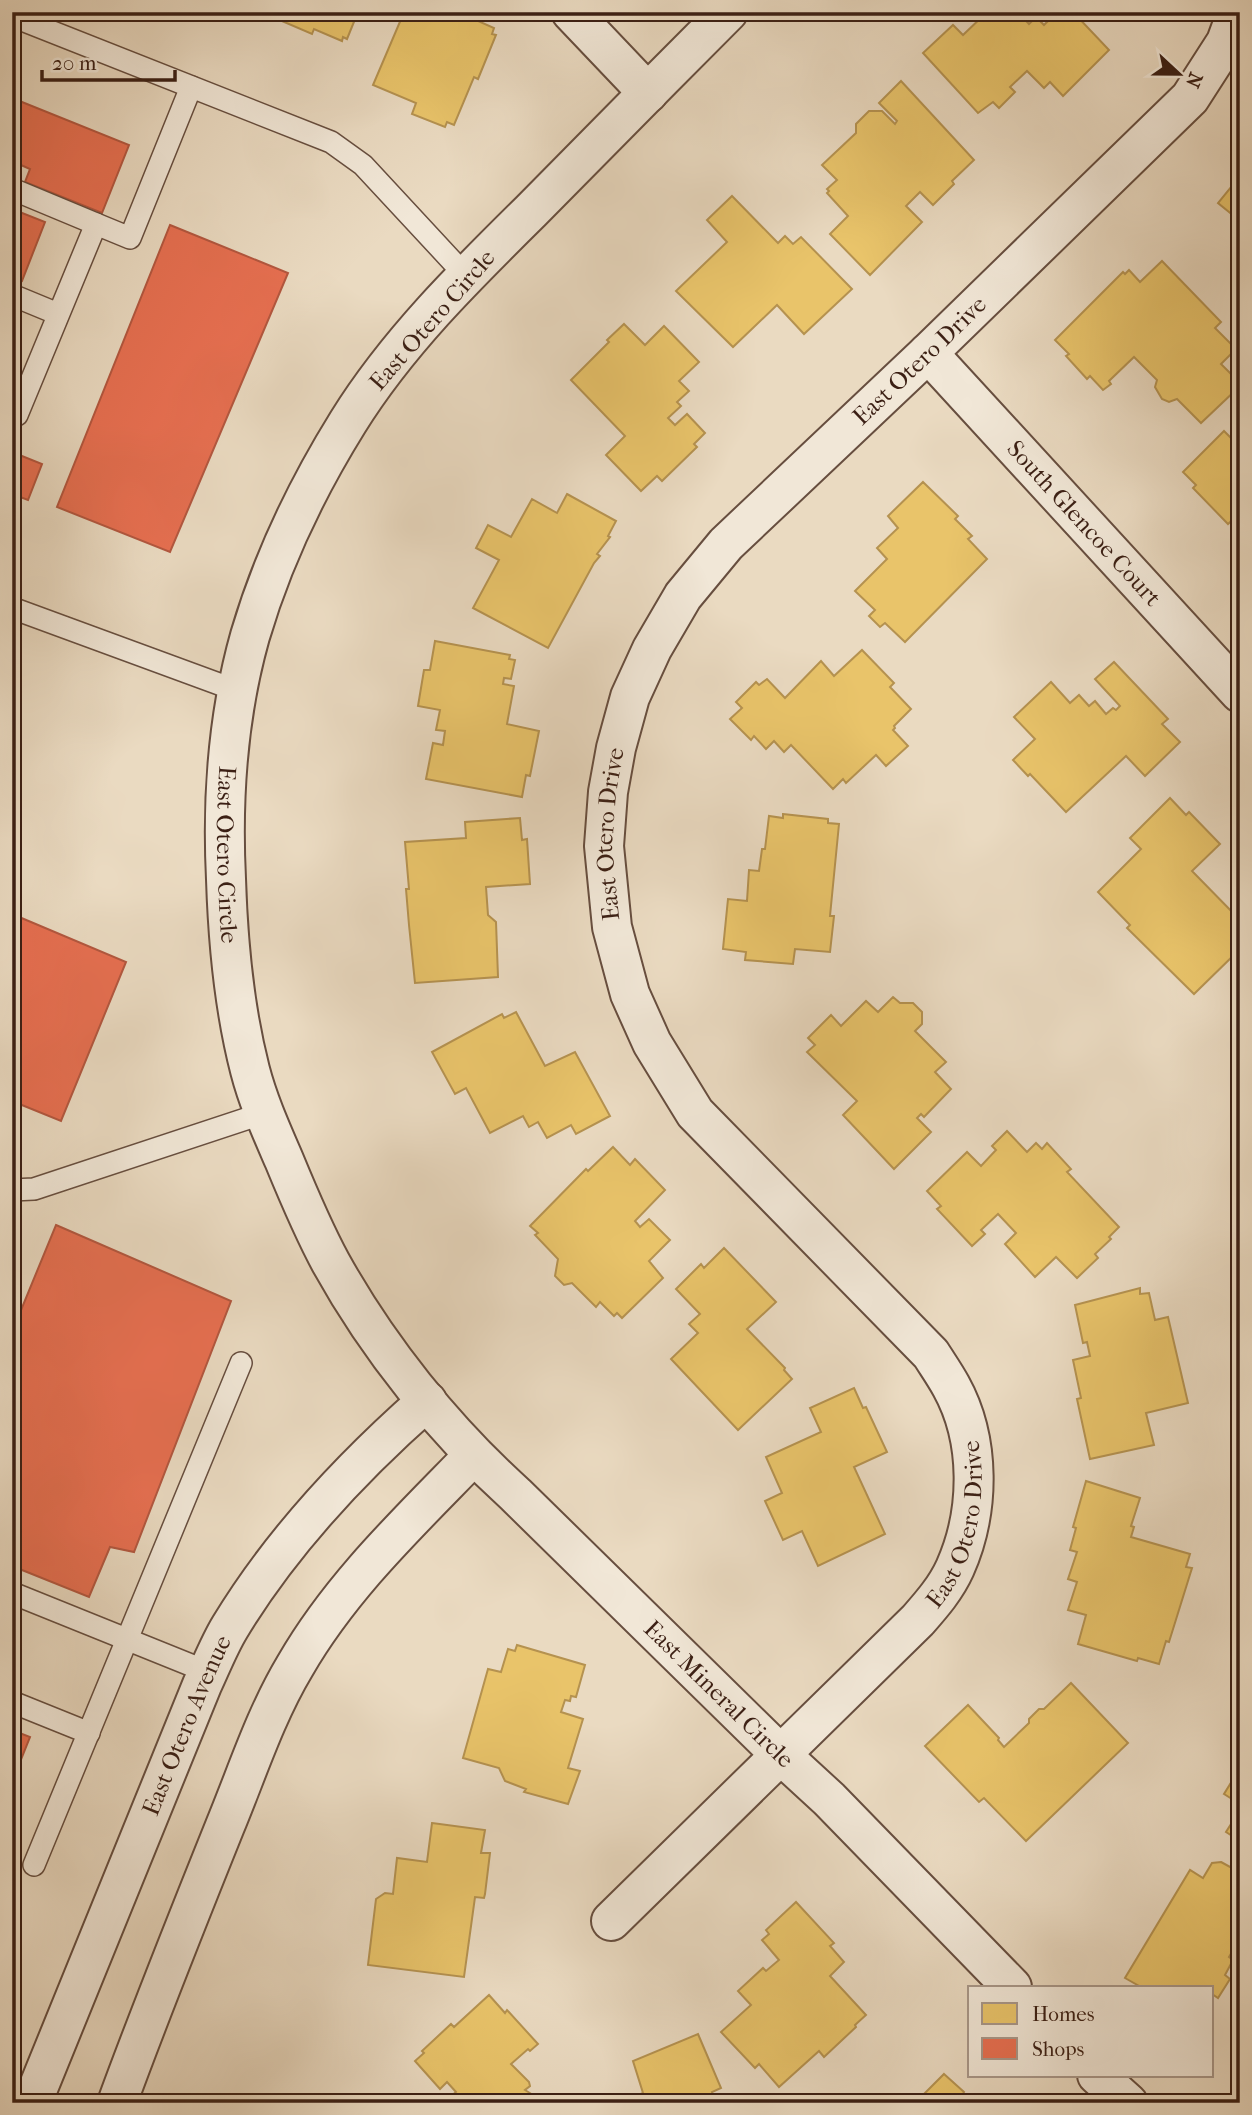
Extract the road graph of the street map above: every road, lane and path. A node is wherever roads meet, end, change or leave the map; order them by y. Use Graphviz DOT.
graph roads {
  1 [pos="571,12"];
  2 [pos="728,12"];
  3 [pos="1237,12"];
  4 [pos="12,16"];
  5 [pos="191,87"];
  6 [pos="648,93"];
  7 [pos="12,189"];
  8 [pos="96,224"];
  9 [pos="466,276"];
  10 [pos="12,295"];
  11 [pos="58,314"];
  12 [pos="928,353"];
  13 [pos="12,413"];
  14 [pos="12,608"];
  15 [pos="238,691"];
  16 [pos="1240,693"];
  17 [pos="264,1113"];
  18 [pos="12,1190"];
  19 [pos="241,1363"];
  20 [pos="427,1401"];
  21 [pos="473,1457"];
  22 [pos="12,1593"];
  23 [pos="127,1640"];
  24 [pos="208,1672"];
  25 [pos="12,1702"];
  26 [pos="89,1732"];
  27 [pos="780,1754"];
  28 [pos="34,1865"];
  29 [pos="611,1921"];
  30 [pos="1011,1986"];
  31 [pos="1098,2076"];
  32 [pos="32,2103"];
  33 [pos="117,2103"];
  34 [pos="1128,2103"];
  1 -- 6 [label="street"];
  2 -- 6 [label="street, East Otero Circle"];
  3 -- 12 [label="street, East Otero Drive"];
  4 -- 5 [label="lane"];
  5 -- 8 [label="lane"];
  5 -- 9 [label="lane"];
  6 -- 9 [label="street, East Otero Circle"];
  7 -- 8 [label="lane"];
  8 -- 11 [label="lane"];
  9 -- 15 [label="street, East Otero Circle"];
  10 -- 11 [label="lane"];
  11 -- 13 [label="lane"];
  12 -- 16 [label="street, South Glencoe Court"];
  12 -- 27 [label="street, East Otero Drive"];
  14 -- 15 [label="lane"];
  15 -- 17 [label="street, East Otero Circle"];
  17 -- 18 [label="lane"];
  17 -- 20 [label="street, East Otero Circle"];
  19 -- 23 [label="lane"];
  20 -- 21 [label="street, East Mineral Circle"];
  20 -- 24 [label="street, East Otero Avenue"];
  21 -- 27 [label="street, East Mineral Circle"];
  21 -- 33 [label="street"];
  22 -- 23 [label="lane"];
  23 -- 24 [label="lane"];
  23 -- 26 [label="lane"];
  24 -- 32 [label="street, East Otero Avenue"];
  25 -- 26 [label="lane"];
  26 -- 28 [label="lane"];
  27 -- 29 [label="street, East Otero Drive"];
  27 -- 30 [label="street, East Mineral Circle"];
  31 -- 34 [label="street"];
}
